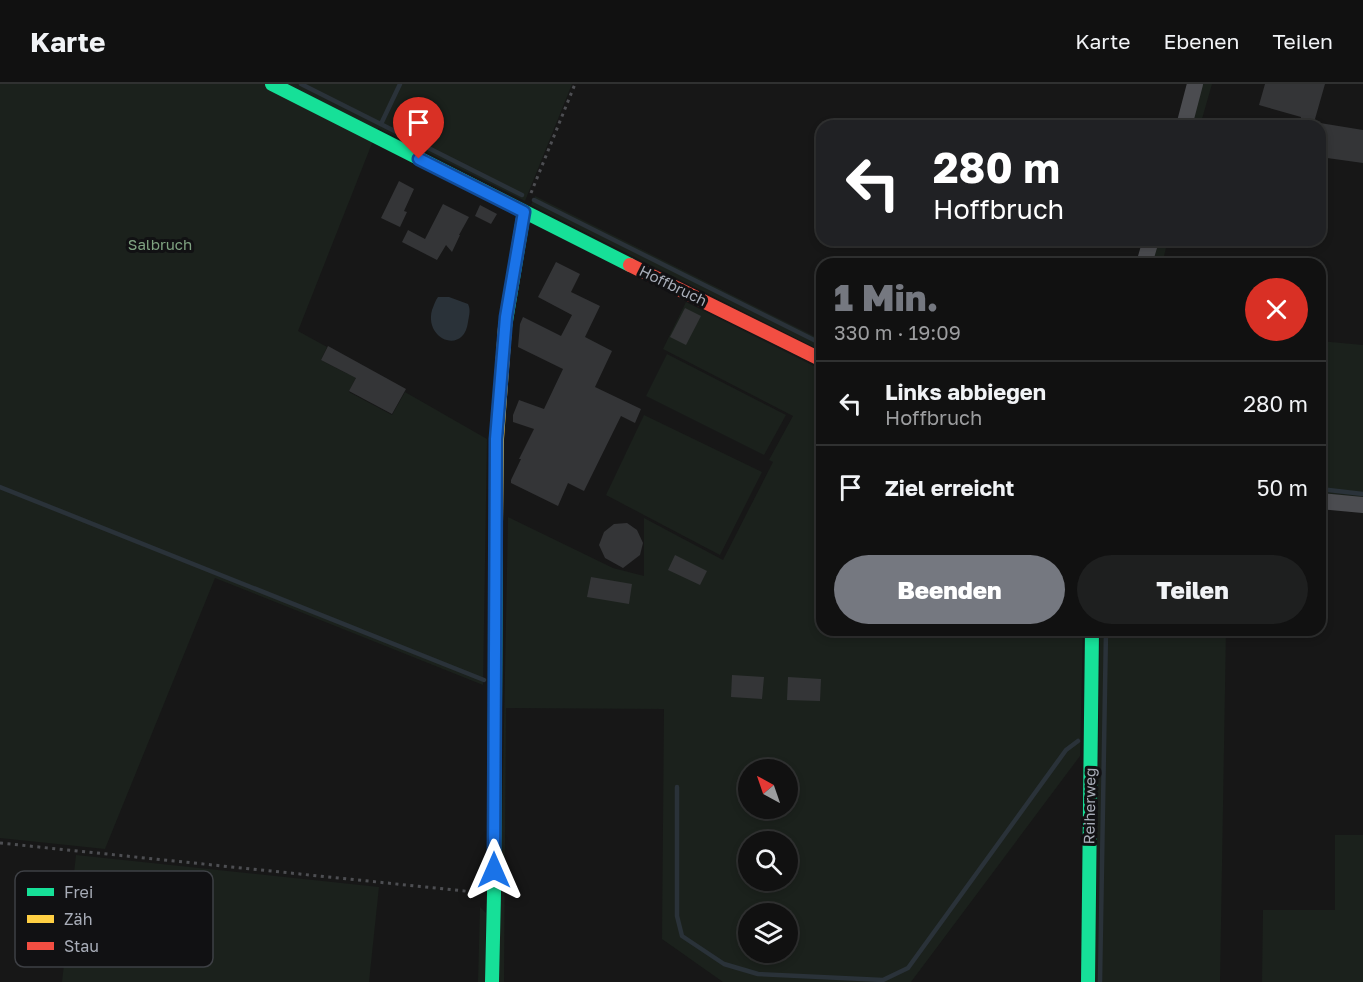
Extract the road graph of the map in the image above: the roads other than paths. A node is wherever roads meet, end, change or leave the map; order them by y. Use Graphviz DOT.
graph roads {
  1 [pos="272,84"];
  2 [pos="1195,84"];
  3 [pos="1186,120"];
  4 [pos="524,212"];
  5 [pos="816,357"];
  6 [pos="1326,502"];
  7 [pos="1363,505"];
  8 [pos="1092,636"];
  9 [pos="492,982"];
  10 [pos="1088,982"];
  1 -- 4 [label="street, Hoffbruch"];
  2 -- 3 [label="street"];
  4 -- 5 [label="street, Hoffbruch"];
  4 -- 9 [label="street"];
  6 -- 7 [label="street"];
  8 -- 10 [label="street, Reiherweg"];
}
